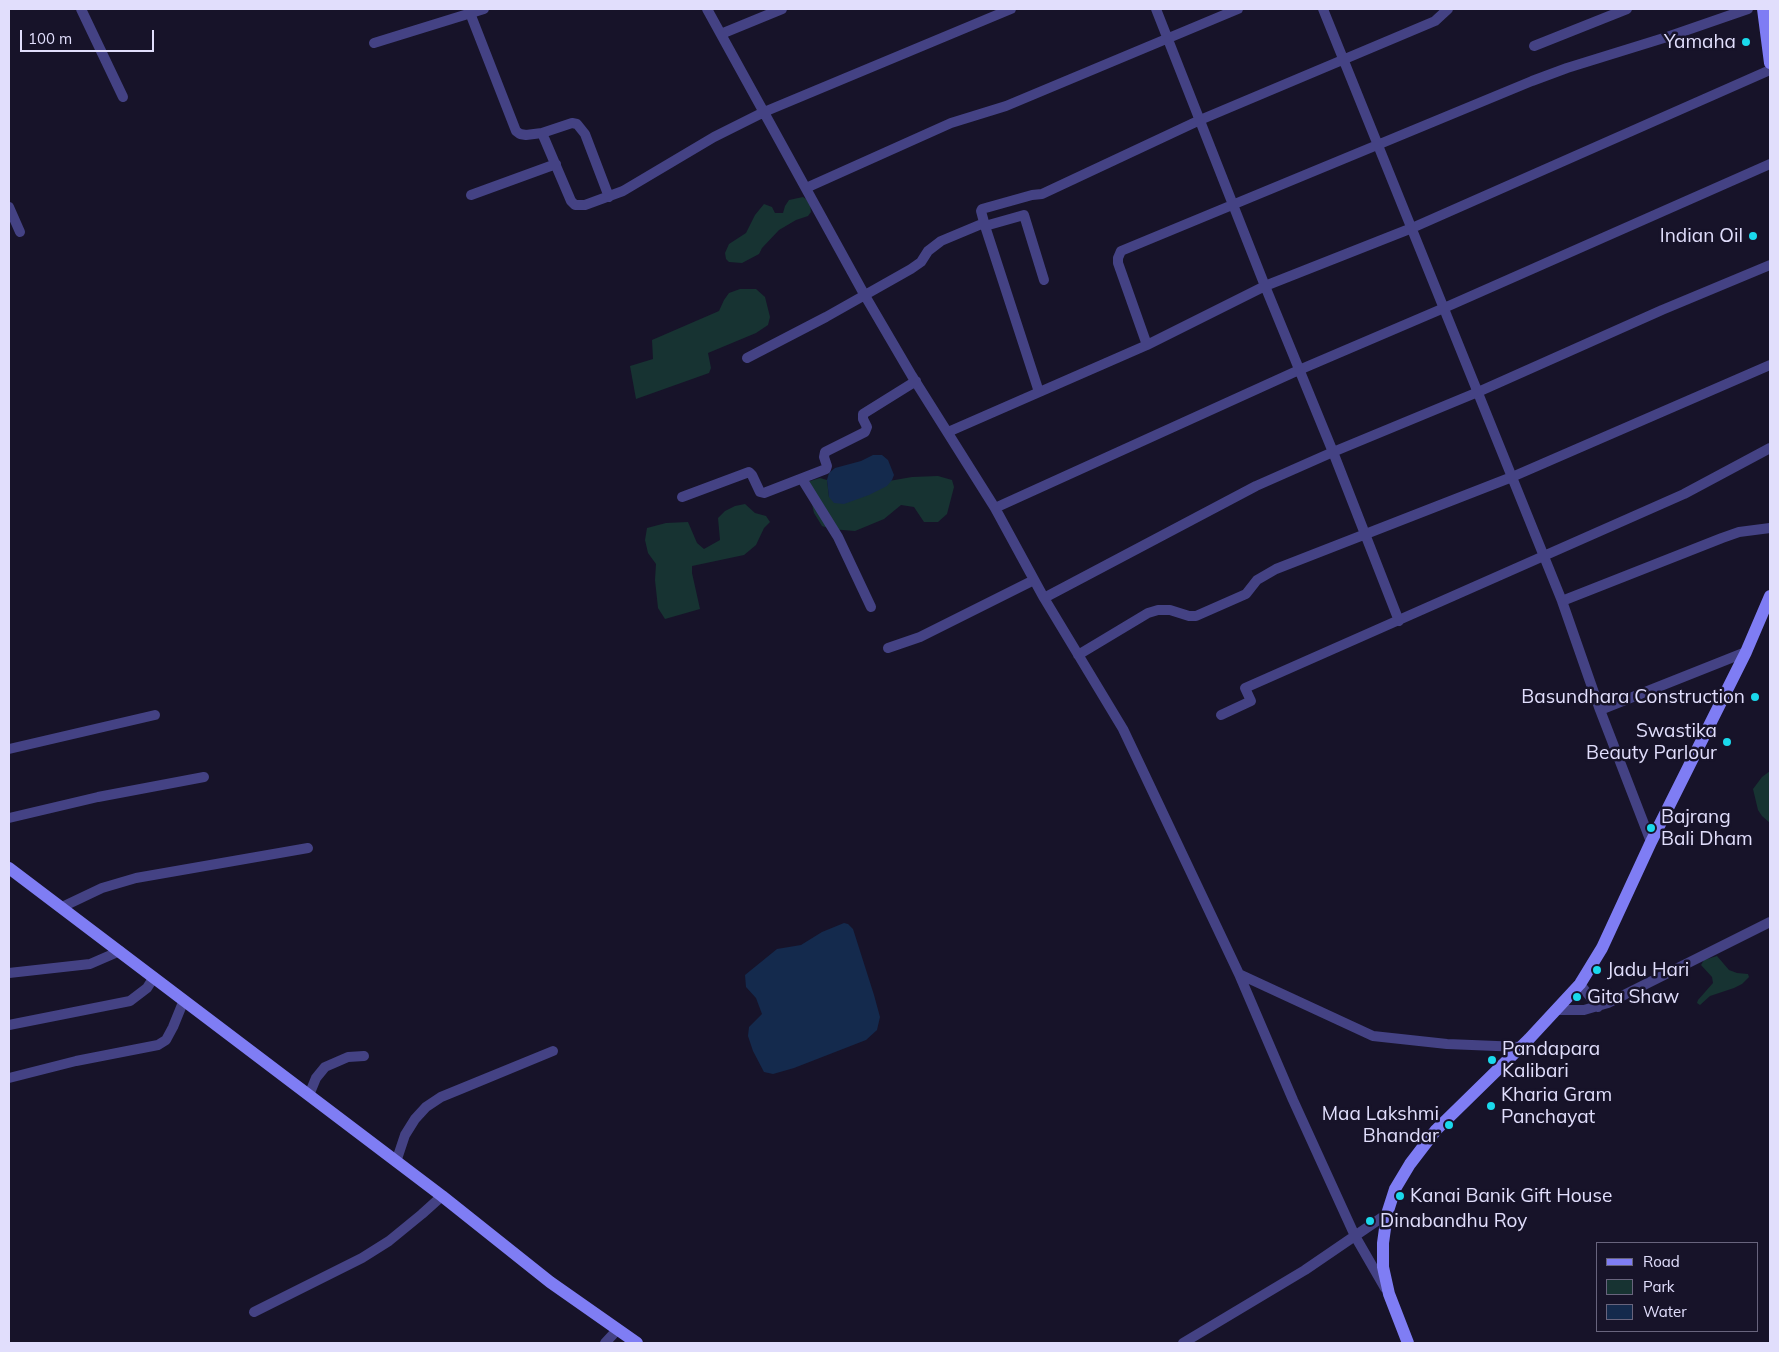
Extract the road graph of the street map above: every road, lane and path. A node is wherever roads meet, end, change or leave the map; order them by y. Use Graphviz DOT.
graph roads {
  1 [pos="80,9"];
  2 [pos="484,9"];
  3 [pos="707,9"];
  4 [pos="782,9"];
  5 [pos="1011,9"];
  6 [pos="1156,9"];
  7 [pos="1238,9"];
  8 [pos="1323,9"];
  9 [pos="1448,9"];
  10 [pos="1627,9"];
  11 [pos="1763,9"];
  12 [pos="1746,10"];
  13 [pos="470,14"];
  14 [pos="721,34"];
  15 [pos="1168,38"];
  16 [pos="374,43"];
  17 [pos="1534,46"];
  18 [pos="1344,59"];
  19 [pos="1770,63"];
  20 [pos="1766,72"];
  21 [pos="123,98"];
  22 [pos="764,112"];
  23 [pos="1200,120"];
  24 [pos="542,133"];
  25 [pos="1378,146"];
  26 [pos="556,164"];
  27 [pos="1770,164"];
  28 [pos="806,188"];
  29 [pos="472,195"];
  30 [pos="608,197"];
  31 [pos="1233,204"];
  32 [pos="9,207"];
  33 [pos="984,225"];
  34 [pos="1412,228"];
  35 [pos="20,232"];
  36 [pos="1769,265"];
  37 [pos="1044,280"];
  38 [pos="1265,286"];
  39 [pos="864,294"];
  40 [pos="1444,308"];
  41 [pos="1147,345"];
  42 [pos="748,358"];
  43 [pos="1770,365"];
  44 [pos="1299,370"];
  45 [pos="916,381"];
  46 [pos="1039,392"];
  47 [pos="1478,392"];
  48 [pos="948,432"];
  49 [pos="1770,448"];
  50 [pos="1333,452"];
  51 [pos="1512,477"];
  52 [pos="802,479"];
  53 [pos="682,496"];
  54 [pos="995,508"];
  55 [pos="1770,528"];
  56 [pos="1365,535"];
  57 [pos="1544,557"];
  58 [pos="1034,580"];
  59 [pos="1770,596"];
  60 [pos="1044,598"];
  61 [pos="1562,601"];
  62 [pos="871,607"];
  63 [pos="1399,621"];
  64 [pos="888,648"];
  65 [pos="1746,652"];
  66 [pos="1078,655"];
  67 [pos="1600,710"];
  68 [pos="155,715"];
  69 [pos="1221,715"];
  70 [pos="9,749"];
  71 [pos="204,777"];
  72 [pos="9,818"];
  73 [pos="1651,842"];
  74 [pos="308,848"];
  75 [pos="9,868"];
  76 [pos="62,907"];
  77 [pos="1770,922"];
  78 [pos="120,951"];
  79 [pos="9,973"];
  80 [pos="1239,974"];
  81 [pos="154,977"];
  82 [pos="1580,984"];
  83 [pos="184,1000"];
  84 [pos="1598,1007"];
  85 [pos="1557,1010"];
  86 [pos="9,1025"];
  87 [pos="1521,1046"];
  88 [pos="549,1053"];
  89 [pos="364,1056"];
  90 [pos="9,1078"];
  91 [pos="309,1096"];
  92 [pos="396,1162"];
  93 [pos="442,1196"];
  94 [pos="1387,1214"];
  95 [pos="1356,1236"];
  96 [pos="1389,1294"];
  97 [pos="254,1312"];
  98 [pos="618,1329"];
  99 [pos="605,1343"];
  100 [pos="637,1343"];
  101 [pos="1183,1343"];
  102 [pos="1408,1343"];
  1 -- 21 [label="street"];
  2 -- 13 [label="street"];
  3 -- 14 [label="street"];
  4 -- 14 [label="street"];
  5 -- 22 [label="street"];
  6 -- 15 [label="street"];
  7 -- 15 [label="street"];
  8 -- 18 [label="street"];
  9 -- 18 [label="street"];
  10 -- 17 [label="street"];
  11 -- 19 [label="main road"];
  12 -- 25 [label="street"];
  13 -- 16 [label="street"];
  13 -- 24 [label="street"];
  14 -- 22 [label="street"];
  15 -- 23 [label="street"];
  15 -- 28 [label="street"];
  18 -- 23 [label="street"];
  18 -- 25 [label="street"];
  20 -- 34 [label="street"];
  22 -- 28 [label="street"];
  22 -- 30 [label="street"];
  23 -- 31 [label="street"];
  23 -- 33 [label="street"];
  24 -- 26 [label="street"];
  24 -- 30 [label="street"];
  25 -- 31 [label="street"];
  25 -- 34 [label="street"];
  26 -- 29 [label="street"];
  26 -- 30 [label="street"];
  27 -- 40 [label="street"];
  28 -- 39 [label="street"];
  31 -- 38 [label="street"];
  31 -- 41 [label="street"];
  32 -- 35 [label="street"];
  33 -- 37 [label="street"];
  33 -- 39 [label="street"];
  33 -- 46 [label="street"];
  34 -- 38 [label="street"];
  34 -- 40 [label="street"];
  36 -- 47 [label="street"];
  38 -- 41 [label="street"];
  38 -- 44 [label="street"];
  39 -- 42 [label="street"];
  39 -- 45 [label="street"];
  40 -- 44 [label="street"];
  40 -- 47 [label="street"];
  41 -- 46 [label="street"];
  43 -- 51 [label="street"];
  44 -- 50 [label="street"];
  44 -- 54 [label="street"];
  45 -- 48 [label="street"];
  45 -- 52 [label="street"];
  46 -- 48 [label="street"];
  47 -- 50 [label="street"];
  47 -- 51 [label="street"];
  48 -- 54 [label="street"];
  49 -- 57 [label="street"];
  50 -- 56 [label="street"];
  50 -- 60 [label="street"];
  51 -- 56 [label="street"];
  51 -- 57 [label="street"];
  52 -- 53 [label="street"];
  52 -- 62 [label="street"];
  54 -- 58 [label="street"];
  55 -- 61 [label="street"];
  56 -- 63 [label="street"];
  56 -- 66 [label="street"];
  57 -- 61 [label="street"];
  57 -- 63 [label="street"];
  58 -- 60 [label="street"];
  58 -- 64 [label="street"];
  59 -- 65 [label="main road"];
  60 -- 66 [label="street"];
  61 -- 67 [label="street"];
  63 -- 69 [label="street"];
  65 -- 67 [label="street"];
  65 -- 73 [label="main road"];
  66 -- 80 [label="street"];
  67 -- 73 [label="street"];
  68 -- 70 [label="street"];
  71 -- 72 [label="street"];
  73 -- 82 [label="main road"];
  74 -- 76 [label="street"];
  75 -- 76 [label="main road"];
  76 -- 78 [label="main road"];
  77 -- 84 [label="street"];
  78 -- 79 [label="street"];
  78 -- 81 [label="main road"];
  80 -- 87 [label="street"];
  80 -- 95 [label="street"];
  81 -- 83 [label="main road"];
  81 -- 86 [label="street"];
  82 -- 84 [label="street"];
  82 -- 85 [label="main road"];
  83 -- 90 [label="street"];
  83 -- 91 [label="main road"];
  84 -- 85 [label="street"];
  85 -- 87 [label="main road"];
  87 -- 94 [label="main road"];
  88 -- 92 [label="street"];
  89 -- 91 [label="street"];
  91 -- 92 [label="main road"];
  92 -- 93 [label="main road"];
  93 -- 97 [label="street"];
  93 -- 98 [label="main road"];
  94 -- 95 [label="street"];
  94 -- 96 [label="main road"];
  95 -- 96 [label="street"];
  95 -- 101 [label="street"];
  96 -- 102 [label="main road"];
  98 -- 99 [label="street"];
  98 -- 100 [label="main road"];
}
